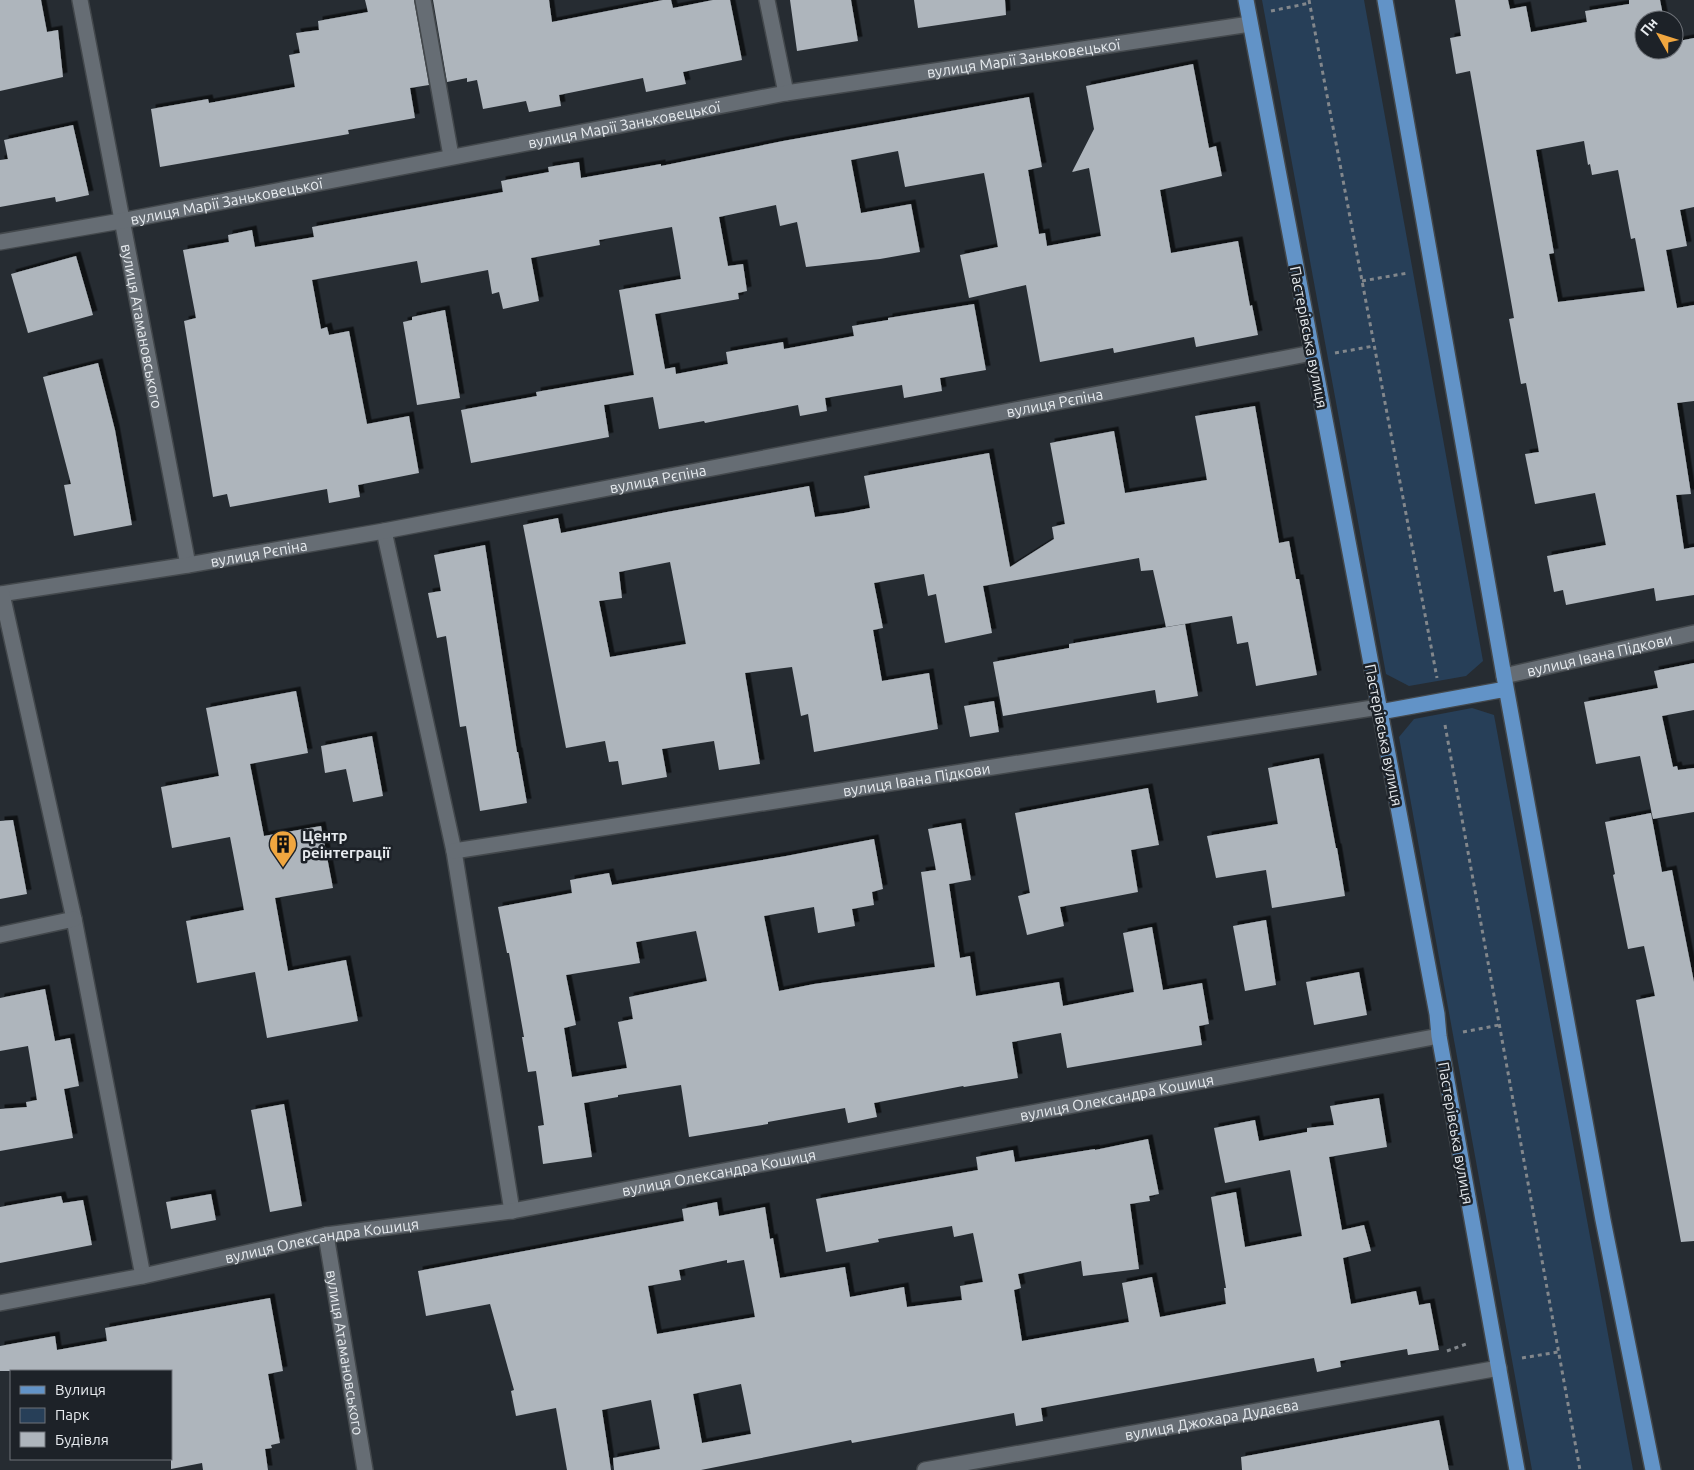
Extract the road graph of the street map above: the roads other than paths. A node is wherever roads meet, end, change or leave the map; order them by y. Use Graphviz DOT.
graph roads {
  1 [pos="80,0"];
  2 [pos="423,0"];
  3 [pos="767,0"];
  4 [pos="1246,0"];
  5 [pos="1385,0"];
  6 [pos="1250,24"];
  7 [pos="786,93"];
  8 [pos="451,156"];
  9 [pos="121,220"];
  10 [pos="0,242"];
  11 [pos="1312,354"];
  12 [pos="384,531"];
  13 [pos="188,565"];
  14 [pos="1,594"];
  15 [pos="1694,633"];
  16 [pos="1505,682"];
  17 [pos="1380,709"];
  18 [pos="454,851"];
  19 [pos="74,919"];
  20 [pos="0,935"];
  21 [pos="1439,1036"];
  22 [pos="512,1211"];
  23 [pos="326,1235"];
  24 [pos="143,1276"];
  25 [pos="0,1303"];
  26 [pos="1499,1368"];
  27 [pos="365,1470"];
  28 [pos="925,1470"];
  29 [pos="1517,1470"];
  30 [pos="1653,1470"];
  1 -- 9 [label="street, вулиця Атамановського"];
  2 -- 8 [label="street"];
  3 -- 7 [label="street"];
  4 -- 6 [label="main road, Пастерівська вулиця"];
  5 -- 16 [label="main road"];
  6 -- 7 [label="street, вулиця Марії Заньковецької"];
  6 -- 11 [label="main road, Пастерівська вулиця"];
  7 -- 8 [label="street, вулиця Марії Заньковецької"];
  8 -- 9 [label="street, вулиця Марії Заньковецької"];
  9 -- 10 [label="street, вулиця Марії Заньковецької"];
  9 -- 13 [label="street, вулиця Атамановського"];
  11 -- 12 [label="street, вулиця Рєпіна"];
  11 -- 17 [label="main road, Пастерівська вулиця"];
  12 -- 13 [label="street, вулиця Рєпіна"];
  12 -- 18 [label="street"];
  13 -- 14 [label="street, вулиця Рєпіна"];
  14 -- 19 [label="street"];
  15 -- 16 [label="street, вулиця Івана Підкови"];
  16 -- 17 [label="main road"];
  16 -- 30 [label="main road"];
  17 -- 18 [label="street, вулиця Івана Підкови"];
  17 -- 21 [label="main road, Пастерівська вулиця"];
  18 -- 22 [label="street"];
  19 -- 20 [label="street"];
  19 -- 24 [label="street"];
  21 -- 22 [label="street, вулиця Олександра Кошиця"];
  21 -- 26 [label="main road, Пастерівська вулиця"];
  22 -- 23 [label="street, вулиця Олександра Кошиця"];
  23 -- 24 [label="street, вулиця Олександра Кошиця"];
  23 -- 27 [label="street, вулиця Атамановського"];
  24 -- 25 [label="street, вулиця Олександра Кошиця"];
  26 -- 28 [label="street, вулиця Джохара Дудаєва"];
  26 -- 29 [label="main road, Пастерівська вулиця"];
}
